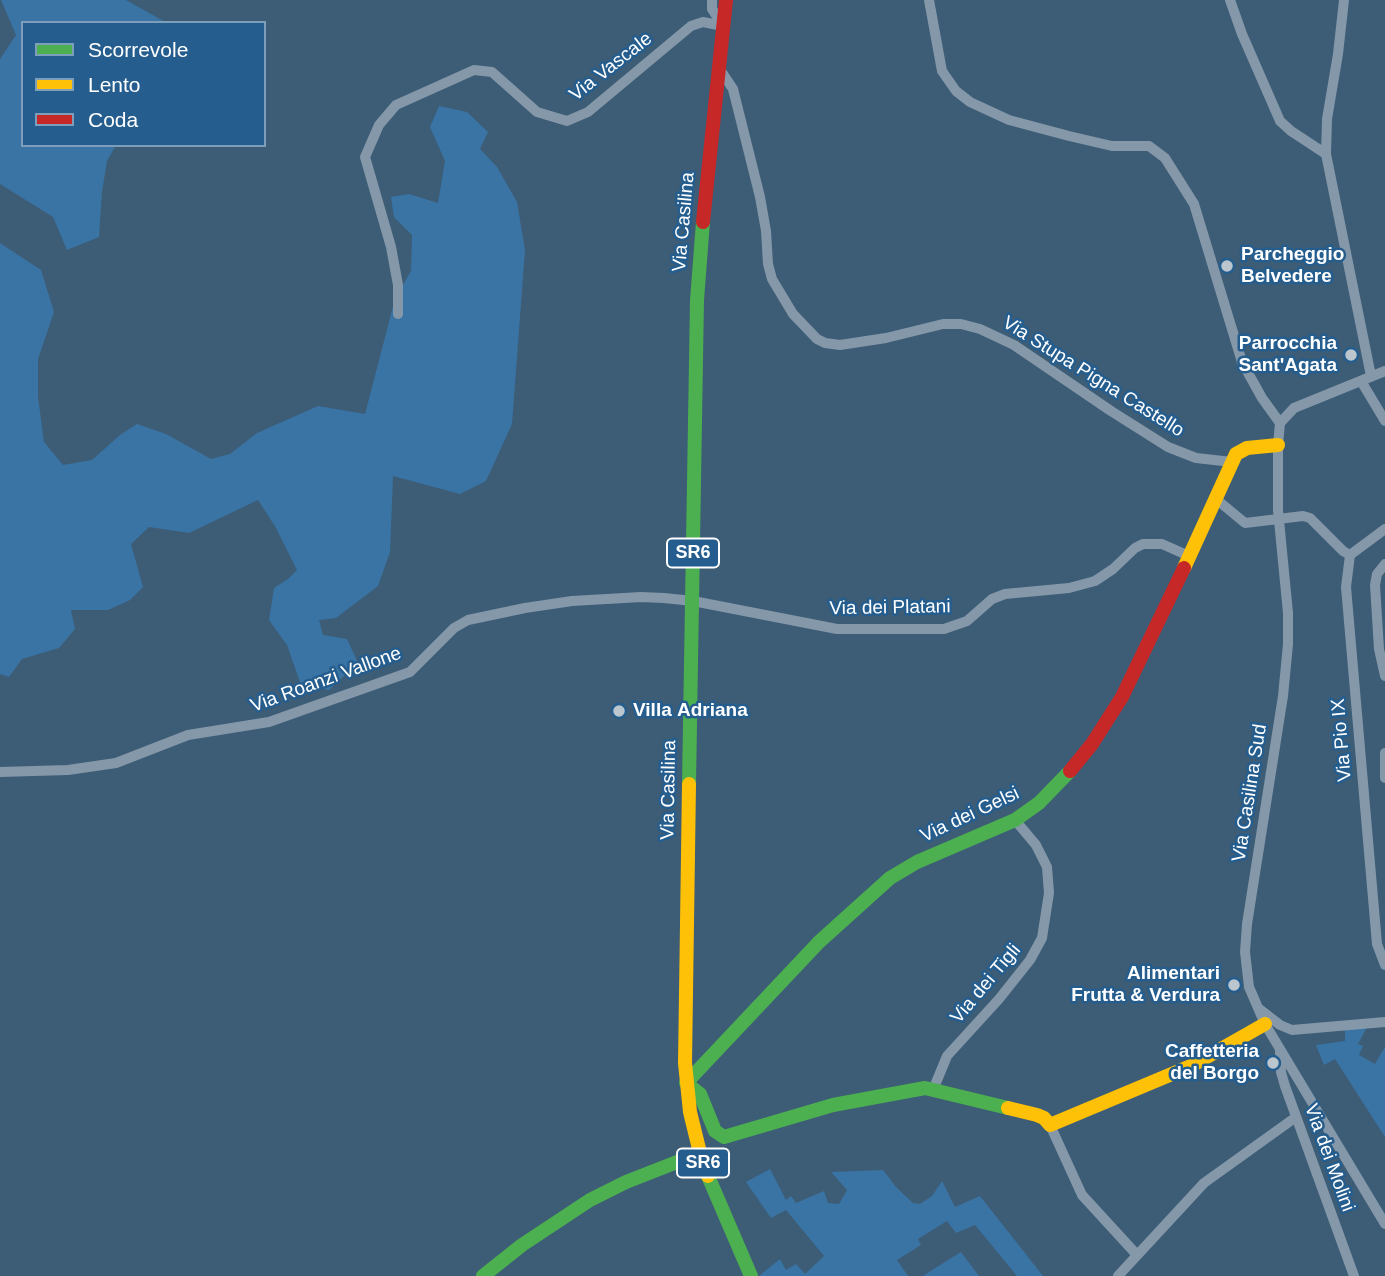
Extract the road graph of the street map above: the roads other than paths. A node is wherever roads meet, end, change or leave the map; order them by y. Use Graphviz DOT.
graph roads {
  1 [pos="712,0"];
  2 [pos="726,0"];
  3 [pos="929,0"];
  4 [pos="1230,0"];
  5 [pos="1344,0"];
  6 [pos="723,26"];
  7 [pos="718,66"];
  8 [pos="1326,154"];
  9 [pos="398,314"];
  10 [pos="1385,371"];
  11 [pos="1366,379"];
  12 [pos="1385,421"];
  13 [pos="1280,423"];
  14 [pos="1278,444"];
  15 [pos="1232,462"];
  16 [pos="1216,499"];
  17 [pos="1279,519"];
  18 [pos="1385,529"];
  19 [pos="1350,555"];
  20 [pos="1189,556"];
  21 [pos="1385,565"];
  22 [pos="693,601"];
  23 [pos="1385,676"];
  24 [pos="1385,754"];
  25 [pos="0,772"];
  26 [pos="1385,778"];
  27 [pos="1015,820"];
  28 [pos="1385,965"];
  29 [pos="1255,1005"];
  30 [pos="1385,1021"];
  31 [pos="1265,1024"];
  32 [pos="1280,1051"];
  33 [pos="686,1083"];
  34 [pos="933,1090"];
  35 [pos="1296,1117"];
  36 [pos="1050,1125"];
  37 [pos="700,1153"];
  38 [pos="1385,1224"];
  39 [pos="1137,1255"];
  40 [pos="483,1276"];
  41 [pos="751,1276"];
  42 [pos="1118,1276"];
  43 [pos="1354,1276"];
  1 -- 6 [label="street"];
  2 -- 6 [label="street, Via Casilina / SR6"];
  3 -- 13 [label="street"];
  4 -- 8 [label="street"];
  5 -- 8 [label="street"];
  6 -- 7 [label="street, Via Casilina / SR6"];
  6 -- 9 [label="street, Via Vascale"];
  7 -- 15 [label="street, Via Stupa Pigna Castello"];
  7 -- 22 [label="street, Via Casilina / SR6"];
  8 -- 11 [label="street"];
  10 -- 11 [label="street"];
  11 -- 12 [label="street"];
  11 -- 13 [label="street"];
  13 -- 14 [label="street, Via Casilina Sud"];
  14 -- 15 [label="street"];
  14 -- 17 [label="street, Via Casilina Sud"];
  15 -- 16 [label="street, Via dei Gelsi"];
  16 -- 17 [label="street"];
  16 -- 20 [label="street, Via dei Gelsi"];
  17 -- 19 [label="street"];
  17 -- 29 [label="street, Via Casilina Sud"];
  18 -- 19 [label="street"];
  19 -- 28 [label="street, Via Pio IX"];
  20 -- 22 [label="street, Via dei Platani"];
  20 -- 27 [label="street, Via dei Gelsi"];
  21 -- 23 [label="street"];
  22 -- 25 [label="street, Via Roanzi Vallone"];
  22 -- 33 [label="street, Via Casilina / SR6"];
  24 -- 26 [label="street"];
  27 -- 33 [label="street, Via dei Gelsi"];
  27 -- 34 [label="street, Via dei Tigli"];
  29 -- 30 [label="street"];
  29 -- 31 [label="street, Via Casilina Sud"];
  31 -- 32 [label="street, Via Casilina Sud"];
  31 -- 36 [label="street"];
  32 -- 35 [label="street, Via dei Molini"];
  32 -- 38 [label="street, Via Casilina Sud"];
  33 -- 34 [label="street"];
  33 -- 37 [label="street, Via Casilina / SR6"];
  34 -- 36 [label="street"];
  35 -- 39 [label="street"];
  35 -- 43 [label="street, Via dei Molini"];
  36 -- 39 [label="street"];
  37 -- 40 [label="street"];
  37 -- 41 [label="street, Via Casilina / SR6"];
  39 -- 42 [label="street"];
}
